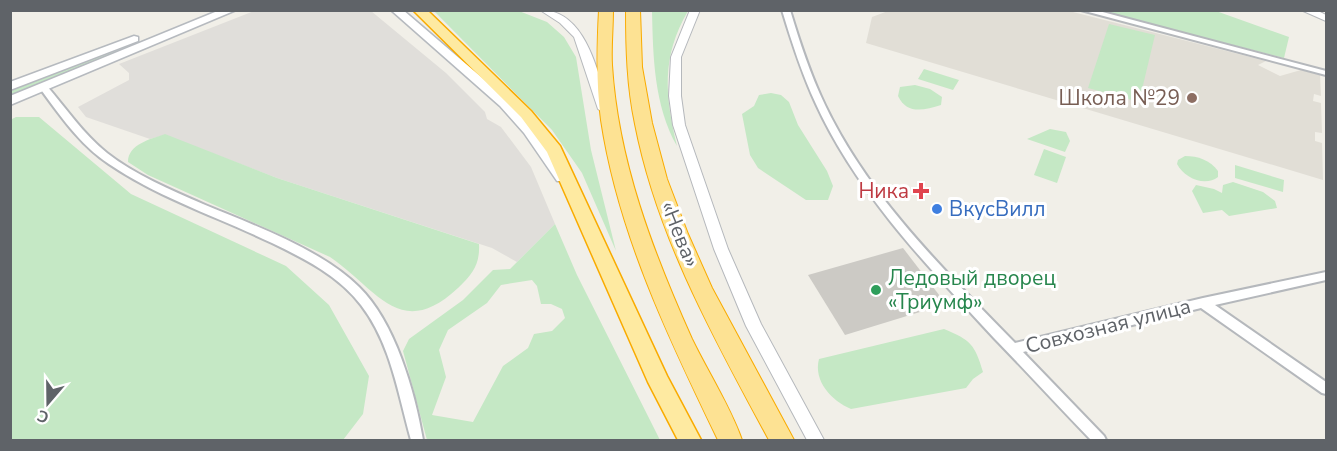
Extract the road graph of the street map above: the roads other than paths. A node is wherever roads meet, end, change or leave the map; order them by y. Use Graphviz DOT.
graph roads {
  1 [pos="208,10"];
  2 [pos="396,10"];
  3 [pos="419,10"];
  4 [pos="545,10"];
  5 [pos="606,10"];
  6 [pos="633,10"];
  7 [pos="695,10"];
  8 [pos="786,10"];
  9 [pos="1084,10"];
  10 [pos="1306,10"];
  11 [pos="230,11"];
  12 [pos="1326,18"];
  13 [pos="1326,73"];
  14 [pos="10,86"];
  15 [pos="44,87"];
  16 [pos="10,101"];
  17 [pos="612,129"];
  18 [pos="572,193"];
  19 [pos="1326,276"];
  20 [pos="1203,303"];
  21 [pos="1013,349"];
  22 [pos="1326,389"];
  23 [pos="417,441"];
  24 [pos="690,441"];
  25 [pos="730,441"];
  26 [pos="782,441"];
  27 [pos="816,441"];
  28 [pos="1099,441"];
  1 -- 14 [label="main road"];
  2 -- 18 [label="main road"];
  3 -- 18 [label="highway"];
  4 -- 17 [label="street"];
  5 -- 17 [label="highway, «Нева»"];
  6 -- 26 [label="highway, «Нева»"];
  7 -- 27 [label="street"];
  8 -- 21 [label="street"];
  9 -- 13 [label="street"];
  10 -- 12 [label="street"];
  11 -- 15 [label="main road"];
  15 -- 16 [label="main road"];
  15 -- 23 [label="street"];
  17 -- 25 [label="highway, «Нева»"];
  18 -- 24 [label="highway"];
  19 -- 20 [label="street, Совхозная улица"];
  20 -- 21 [label="street, Совхозная улица"];
  20 -- 22 [label="street"];
  21 -- 28 [label="street, Совхозная улица"];
}
